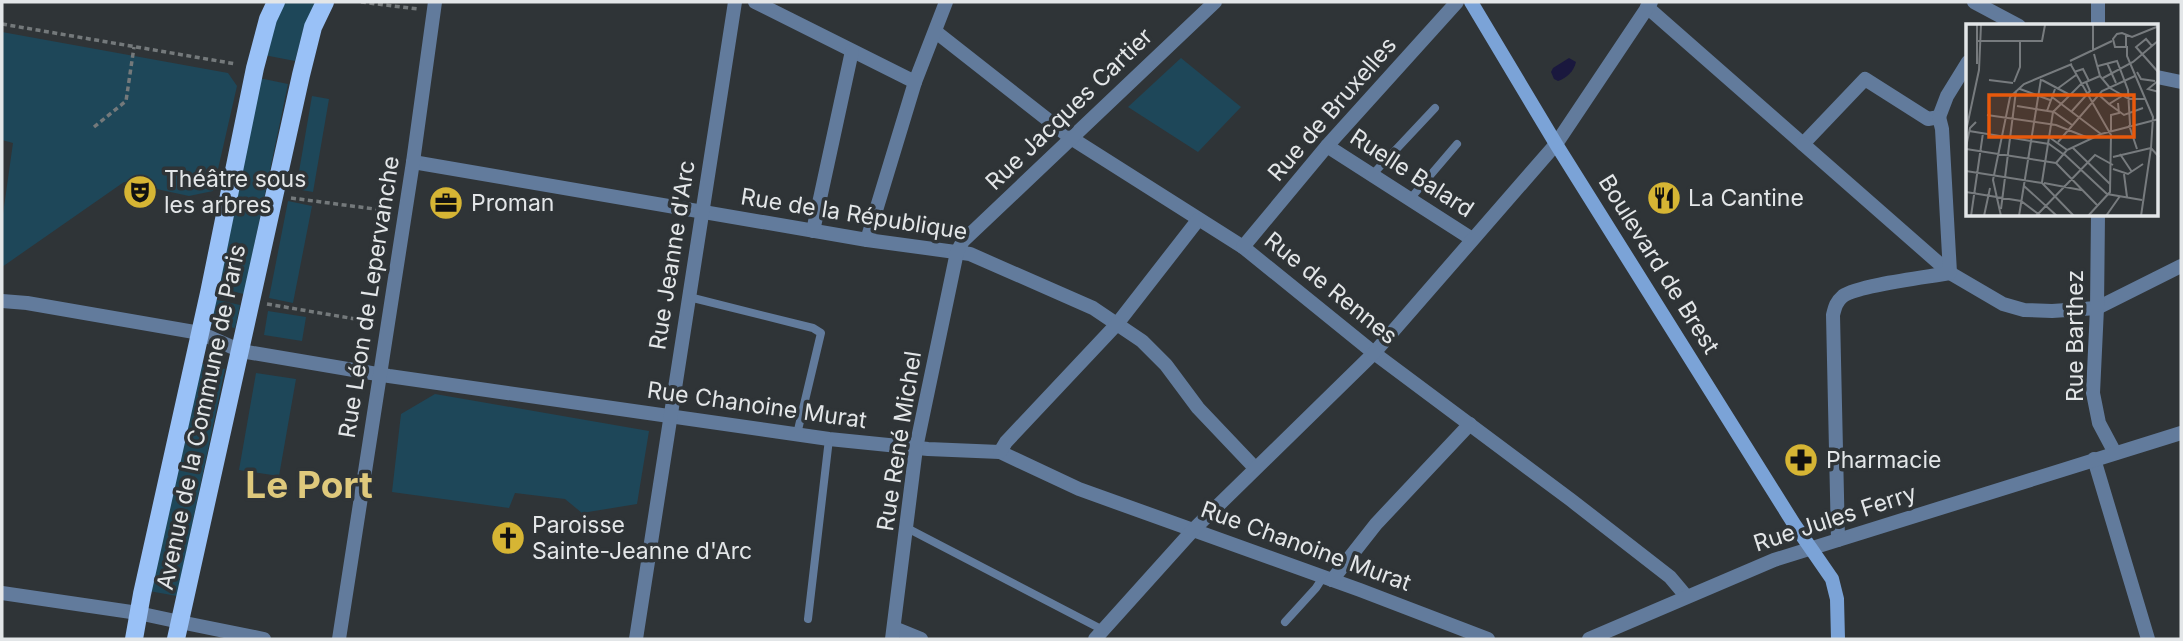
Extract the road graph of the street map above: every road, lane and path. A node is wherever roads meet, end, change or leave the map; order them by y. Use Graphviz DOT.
graph roads {
  1 [pos="276,2"];
  2 [pos="325,2"];
  3 [pos="361,2"];
  4 [pos="435,2"];
  5 [pos="735,2"];
  6 [pos="755,2"];
  7 [pos="946,2"];
  8 [pos="1457,2"];
  9 [pos="1471,2"];
  10 [pos="1974,2"];
  11 [pos="2098,2"];
  12 [pos="1207,4"];
  13 [pos="1649,4"];
  14 [pos="420,9"];
  15 [pos="1992,21"];
  16 [pos="2,24"];
  17 [pos="2098,24"];
  18 [pos="936,32"];
  19 [pos="134,47"];
  20 [pos="852,51"];
  21 [pos="1966,65"];
  22 [pos="236,66"];
  23 [pos="2158,77"];
  24 [pos="915,82"];
  25 [pos="2181,82"];
  26 [pos="1435,108"];
  27 [pos="1939,117"];
  28 [pos="94,127"];
  29 [pos="1071,138"];
  30 [pos="1457,144"];
  31 [pos="1556,144"];
  32 [pos="1803,144"];
  33 [pos="1327,146"];
  34 [pos="414,162"];
  35 [pos="1373,175"];
  36 [pos="285,197"];
  37 [pos="1410,199"];
  38 [pos="390,211"];
  39 [pos="702,212"];
  40 [pos="2098,217"];
  41 [pos="1198,220"];
  42 [pos="813,231"];
  43 [pos="1472,239"];
  44 [pos="867,240"];
  45 [pos="1243,247"];
  46 [pos="957,252"];
  47 [pos="2181,266"];
  48 [pos="1950,273"];
  49 [pos="2,293"];
  50 [pos="689,296"];
  51 [pos="2,301"];
  52 [pos="27,303"];
  53 [pos="261,303"];
  54 [pos="2097,308"];
  55 [pos="373,321"];
  56 [pos="1117,324"];
  57 [pos="200,333"];
  58 [pos="241,351"];
  59 [pos="1374,353"];
  60 [pos="380,374"];
  61 [pos="670,415"];
  62 [pos="1470,425"];
  63 [pos="2181,433"];
  64 [pos="797,434"];
  65 [pos="829,439"];
  66 [pos="916,448"];
  67 [pos="1000,452"];
  68 [pos="2115,453"];
  69 [pos="2094,459"];
  70 [pos="1255,468"];
  71 [pos="907,528"];
  72 [pos="1194,529"];
  73 [pos="1838,540"];
  74 [pos="1812,548"];
  75 [pos="1327,578"];
  76 [pos="2,593"];
  77 [pos="1686,596"];
  78 [pos="138,613"];
  79 [pos="808,618"];
  80 [pos="1285,622"];
  81 [pos="178,631"];
  82 [pos="893,634"];
  83 [pos="1099,635"];
  84 [pos="134,639"];
  85 [pos="264,639"];
  86 [pos="339,639"];
  87 [pos="636,639"];
  88 [pos="921,639"];
  89 [pos="1488,639"];
  90 [pos="1589,639"];
  91 [pos="1838,639"];
  92 [pos="2148,639"];
  1 -- 57 [label="main road, Avenue de la Commune de Paris"];
  2 -- 58 [label="main road, Avenue de la Commune de Paris"];
  3 -- 14 [label="path"];
  4 -- 34 [label="street, Rue Léon de Lepervanche"];
  5 -- 39 [label="street, Rue Jeanne d'Arc"];
  6 -- 20 [label="street"];
  7 -- 18 [label="street"];
  8 -- 33 [label="street, Rue de Bruxelles"];
  9 -- 31 [label="main road, Boulevard de Brest"];
  10 -- 15 [label="street"];
  11 -- 17 [label="street"];
  12 -- 29 [label="street, Rue Jacques Cartier"];
  13 -- 31 [label="street"];
  13 -- 32 [label="street"];
  16 -- 19 [label="path"];
  18 -- 24 [label="street"];
  18 -- 29 [label="street, Rue de Rennes"];
  19 -- 22 [label="path"];
  19 -- 28 [label="path"];
  20 -- 24 [label="street"];
  20 -- 42 [label="street"];
  21 -- 27 [label="street"];
  23 -- 25 [label="street"];
  24 -- 44 [label="street"];
  26 -- 35 [label="lane"];
  27 -- 32 [label="street"];
  27 -- 48 [label="street"];
  29 -- 41 [label="street, Rue de Rennes"];
  29 -- 46 [label="street, Rue Jacques Cartier"];
  30 -- 37 [label="lane"];
  31 -- 43 [label="street"];
  31 -- 74 [label="main road, Boulevard de Brest"];
  32 -- 48 [label="street"];
  33 -- 35 [label="street, Ruelle Balard"];
  33 -- 45 [label="street, Rue de Bruxelles"];
  34 -- 39 [label="street, Rue de la République"];
  34 -- 60 [label="street, Rue Léon de Lepervanche"];
  35 -- 37 [label="street, Ruelle Balard"];
  36 -- 38 [label="path"];
  37 -- 43 [label="street, Ruelle Balard"];
  39 -- 42 [label="street, Rue de la République"];
  39 -- 50 [label="street, Rue Jeanne d'Arc"];
  40 -- 54 [label="street, Rue Barthez"];
  41 -- 45 [label="street, Rue de Rennes"];
  41 -- 56 [label="street"];
  42 -- 44 [label="street, Rue de la République"];
  43 -- 59 [label="street"];
  44 -- 46 [label="street, Rue de la République"];
  45 -- 59 [label="street, Rue de Rennes"];
  46 -- 56 [label="street, Rue de la République"];
  46 -- 66 [label="street, Rue René Michel"];
  47 -- 54 [label="street"];
  48 -- 54 [label="street"];
  48 -- 73 [label="street"];
  49 -- 52 [label="street"];
  50 -- 61 [label="street, Rue Jeanne d'Arc"];
  50 -- 64 [label="lane"];
  51 -- 52 [label="street"];
  52 -- 57 [label="street, Rue Chanoine Murat"];
  53 -- 55 [label="path"];
  54 -- 68 [label="street, Rue Barthez"];
  56 -- 67 [label="street"];
  56 -- 70 [label="street, Rue de la République"];
  57 -- 58 [label="street, Rue Chanoine Murat"];
  57 -- 78 [label="main road, Avenue de la Commune de Paris"];
  58 -- 60 [label="street, Rue Chanoine Murat"];
  58 -- 81 [label="main road, Avenue de la Commune de Paris"];
  59 -- 62 [label="street, Rue de Rennes"];
  59 -- 70 [label="street"];
  60 -- 61 [label="street, Rue Chanoine Murat"];
  60 -- 86 [label="street, Rue Léon de Lepervanche"];
  61 -- 64 [label="street, Rue Chanoine Murat"];
  61 -- 87 [label="street, Rue Jeanne d'Arc"];
  62 -- 75 [label="street"];
  62 -- 77 [label="street, Rue de Rennes"];
  63 -- 68 [label="street, Rue Jules Ferry"];
  64 -- 65 [label="street, Rue Chanoine Murat"];
  65 -- 66 [label="street, Rue Chanoine Murat"];
  65 -- 79 [label="lane"];
  66 -- 67 [label="street, Rue Chanoine Murat"];
  66 -- 71 [label="street, Rue René Michel"];
  67 -- 72 [label="street, Rue Chanoine Murat"];
  68 -- 69 [label="street, Rue Jules Ferry"];
  69 -- 73 [label="street, Rue Jules Ferry"];
  69 -- 92 [label="street"];
  70 -- 72 [label="street"];
  71 -- 82 [label="street, Rue René Michel"];
  71 -- 83 [label="lane"];
  72 -- 75 [label="street, Rue Chanoine Murat"];
  72 -- 83 [label="street"];
  73 -- 74 [label="street, Rue Jules Ferry"];
  74 -- 77 [label="street, Rue Jules Ferry"];
  74 -- 91 [label="main road, Boulevard de Brest"];
  75 -- 80 [label="lane"];
  75 -- 89 [label="street, Rue Chanoine Murat"];
  76 -- 78 [label="street"];
  77 -- 90 [label="street, Rue Jules Ferry"];
  78 -- 81 [label="street"];
  78 -- 84 [label="main road, Avenue de la Commune de Paris"];
  81 -- 85 [label="street"];
  82 -- 88 [label="street"];
}
